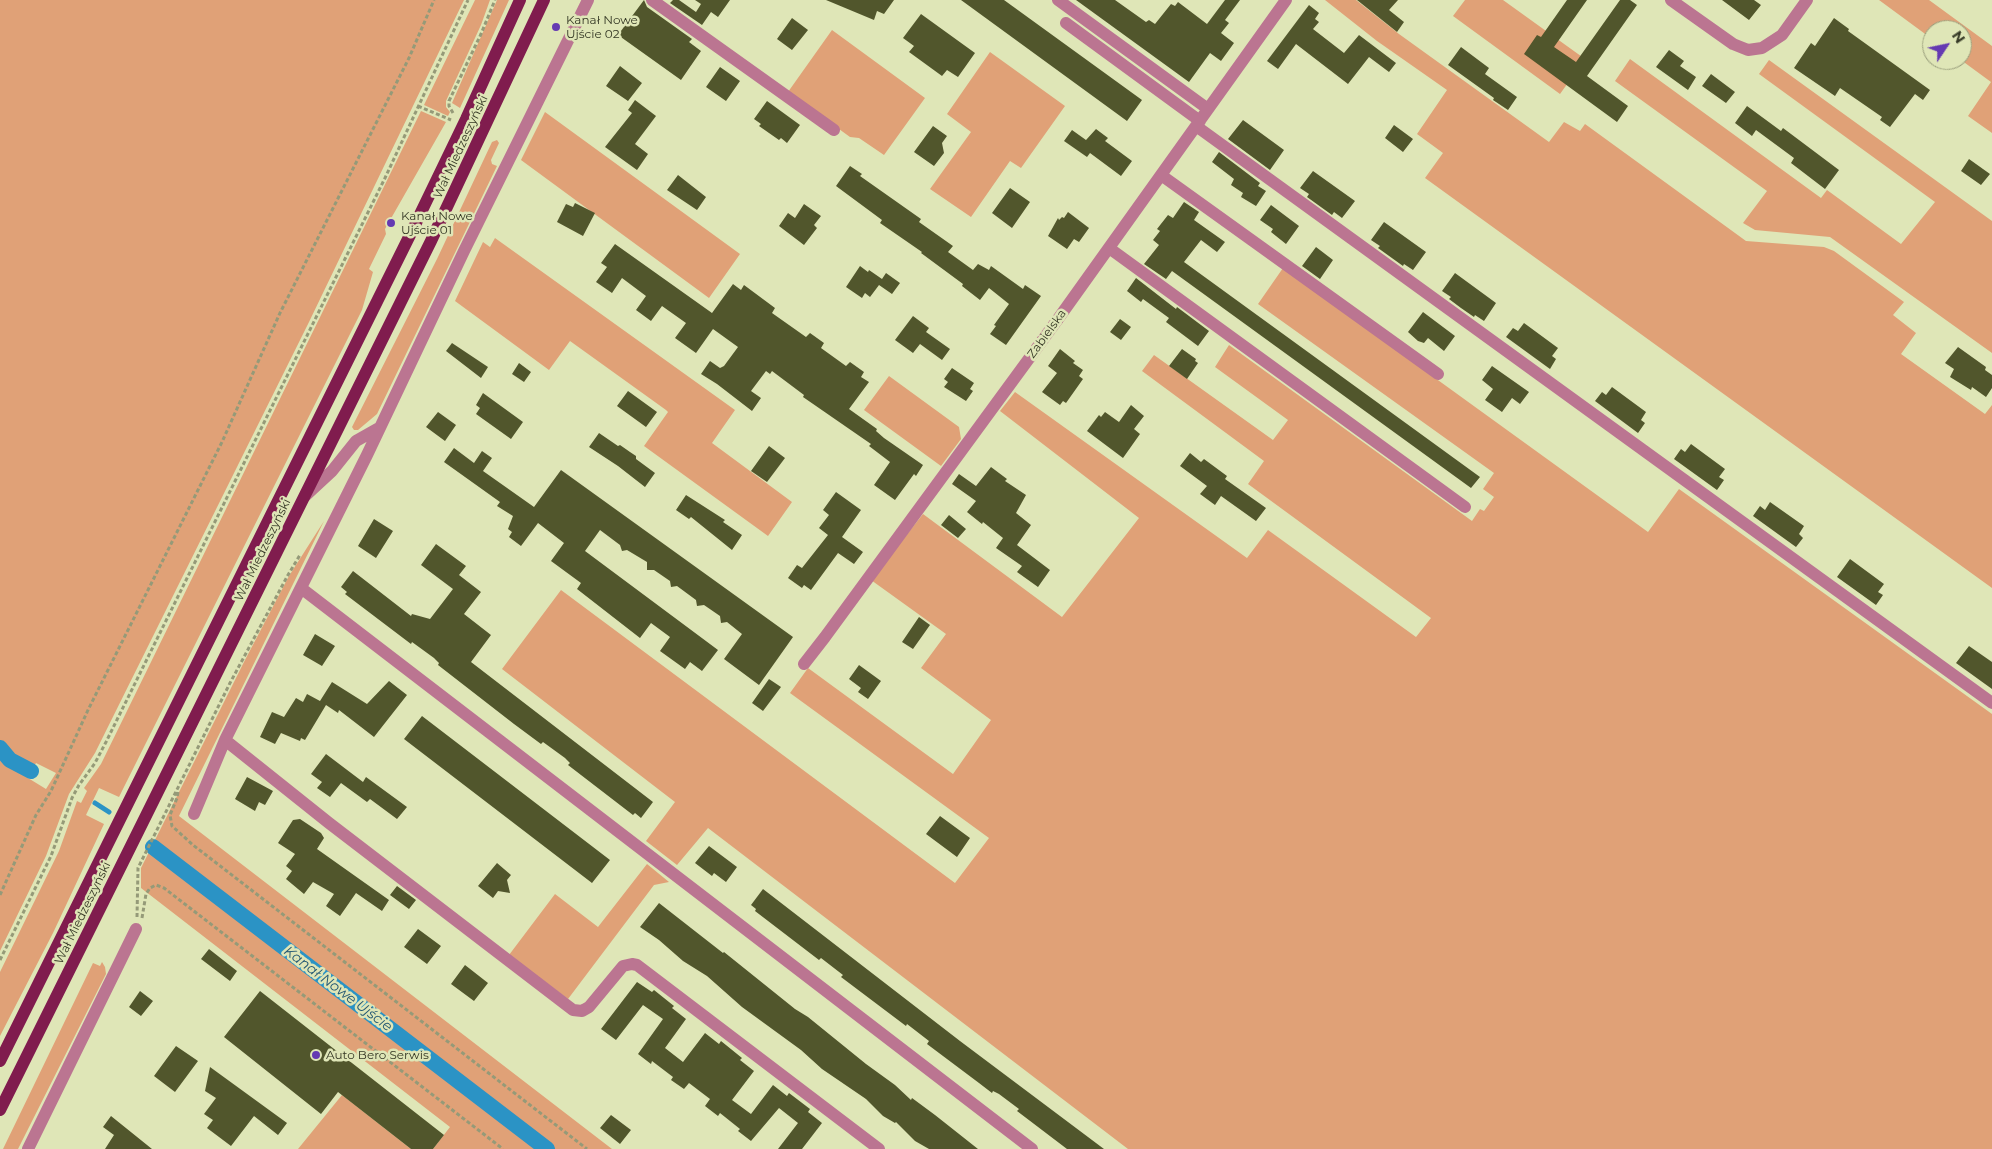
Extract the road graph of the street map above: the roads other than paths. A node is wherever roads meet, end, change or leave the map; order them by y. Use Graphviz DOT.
graph roads {
  1 [pos="520,0"];
  2 [pos="544,0"];
  3 [pos="588,0"];
  4 [pos="652,0"];
  5 [pos="1058,0"];
  6 [pos="1286,0"];
  7 [pos="1671,0"];
  8 [pos="1807,0"];
  9 [pos="1066,23"];
  10 [pos="1208,109"];
  11 [pos="1198,123"];
  12 [pos="834,130"];
  13 [pos="1160,175"];
  14 [pos="1109,248"];
  15 [pos="1438,374"];
  16 [pos="379,428"];
  17 [pos="305,496"];
  18 [pos="1465,507"];
  19 [pos="301,588"];
  20 [pos="804,664"];
  21 [pos="1992,703"];
  22 [pos="225,740"];
  23 [pos="194,814"];
  24 [pos="136,930"];
  25 [pos="0,1061"];
  26 [pos="0,1110"];
  27 [pos="28,1149"];
  28 [pos="879,1149"];
  29 [pos="1032,1149"];
  1 -- 25 [label="main road, Wał Miedzeszyński"];
  2 -- 17 [label="main road, Wał Miedzeszyński"];
  3 -- 16 [label="street"];
  4 -- 12 [label="street"];
  5 -- 10 [label="street"];
  6 -- 10 [label="street, Zabielska"];
  7 -- 8 [label="street"];
  9 -- 11 [label="street"];
  10 -- 11 [label="street, Zabielska"];
  11 -- 13 [label="street, Zabielska"];
  11 -- 21 [label="street"];
  13 -- 14 [label="street, Zabielska"];
  13 -- 15 [label="street"];
  14 -- 18 [label="street"];
  14 -- 20 [label="street, Zabielska"];
  16 -- 17 [label="street"];
  16 -- 19 [label="street"];
  17 -- 26 [label="main road, Wał Miedzeszyński"];
  19 -- 22 [label="street"];
  19 -- 29 [label="street"];
  22 -- 23 [label="street"];
  22 -- 28 [label="street"];
  24 -- 27 [label="street"];
}
